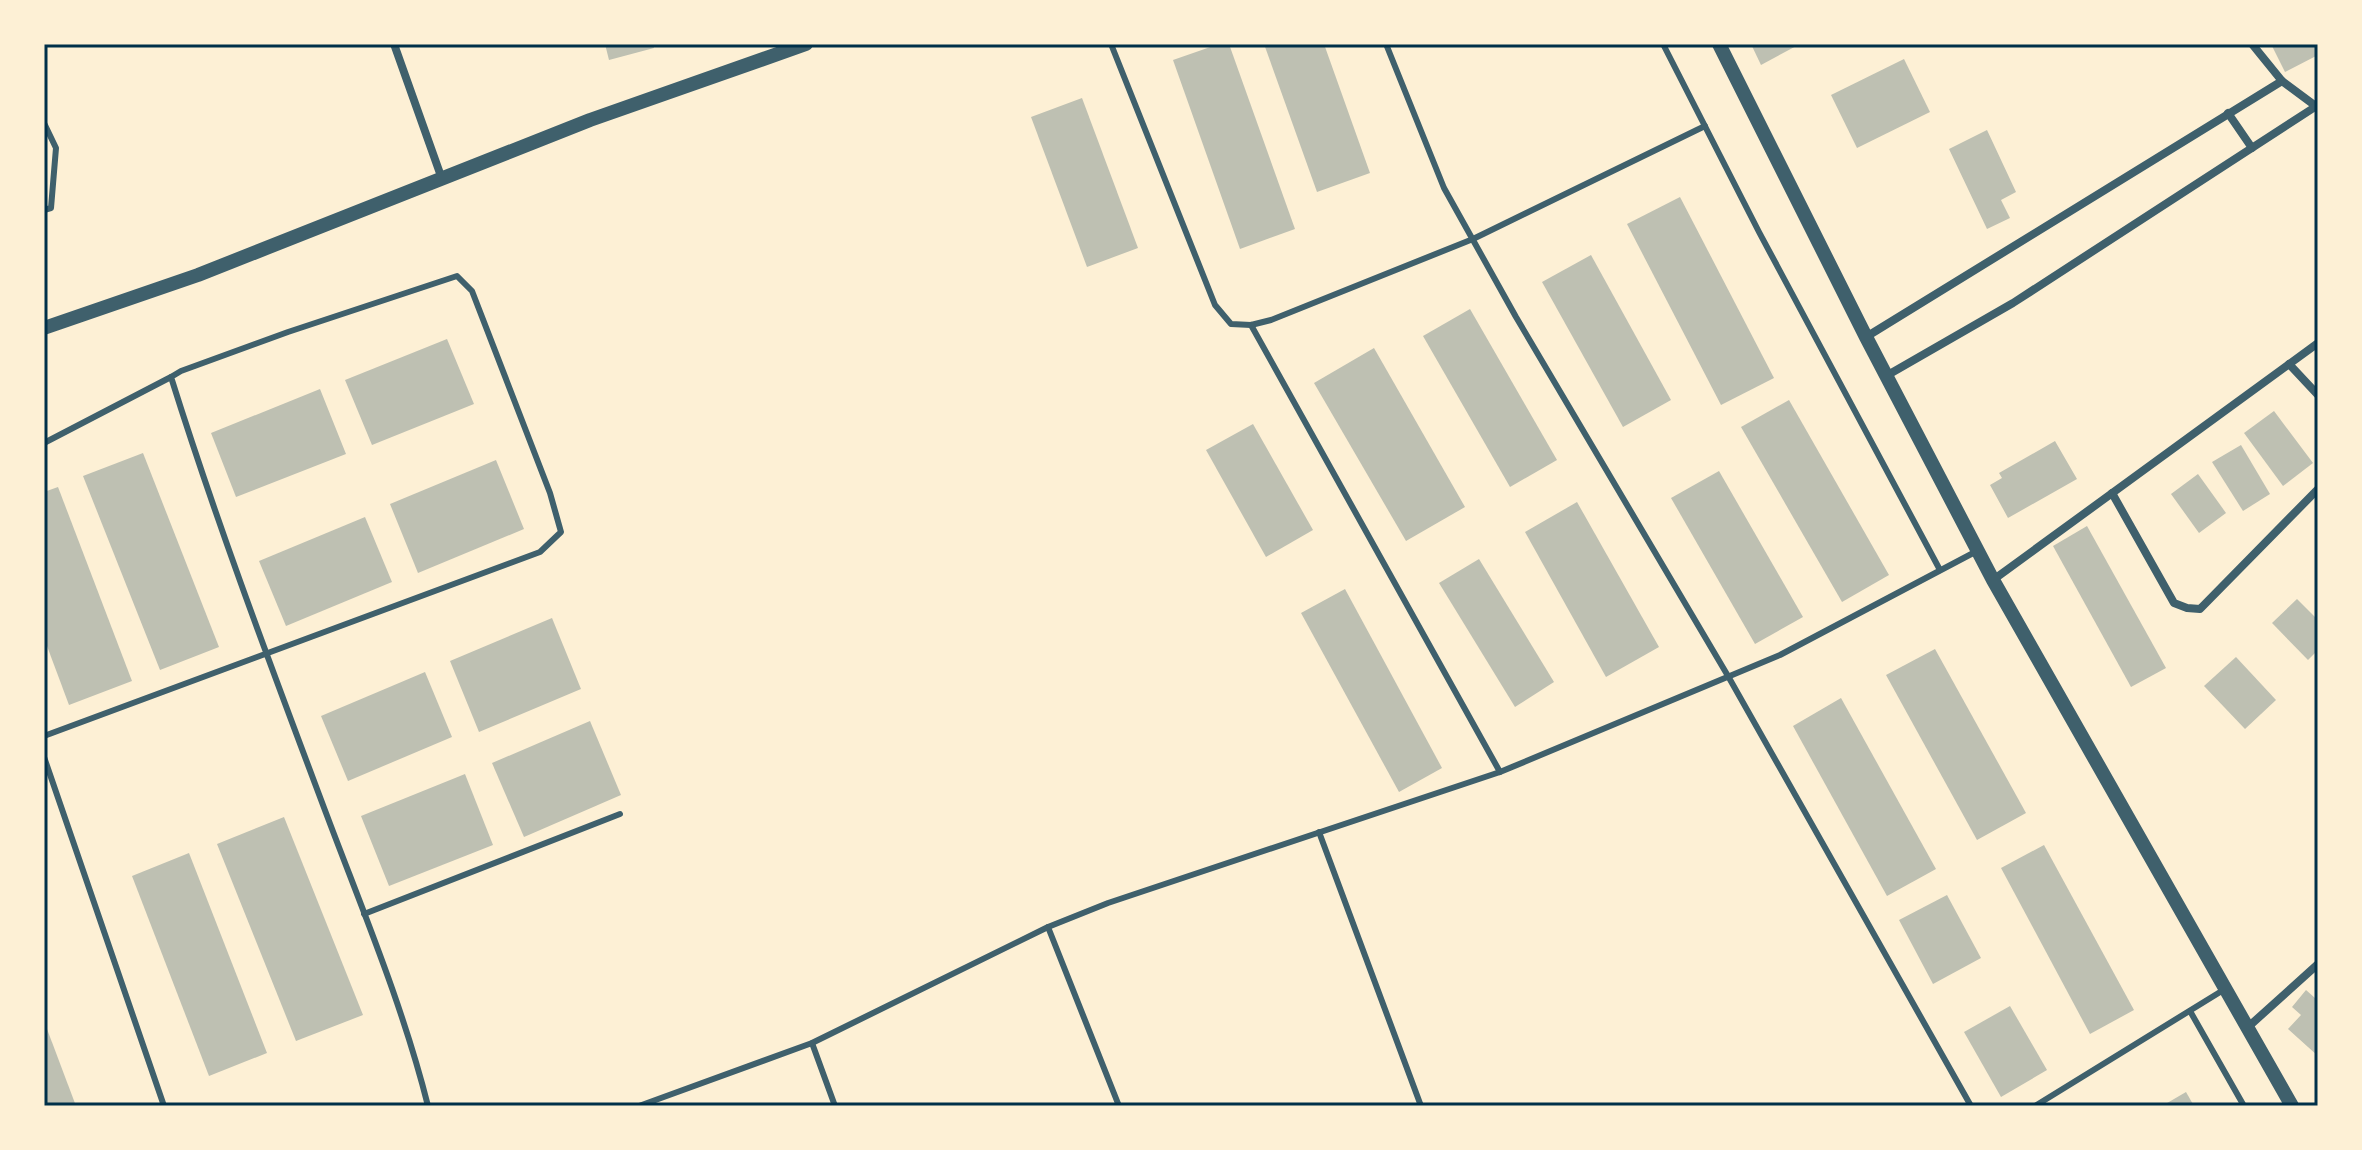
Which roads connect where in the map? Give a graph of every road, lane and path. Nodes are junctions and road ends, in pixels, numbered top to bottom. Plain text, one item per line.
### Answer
1 (394, 44) edge
2 (806, 44) edge
3 (1111, 44) edge
4 (1386, 44) edge
5 (1663, 44) edge
6 (1719, 44) edge
7 (2252, 44) edge
8 (2282, 81) junction
9 (2317, 107) edge
10 (2228, 113) junction
11 (44, 123) edge
12 (1705, 126) junction
13 (2252, 148) junction
14 (442, 179) junction
15 (44, 210) edge
16 (1473, 239) junction
17 (1251, 325) junction
18 (44, 328) edge
19 (1866, 337) junction
20 (2318, 343) edge
21 (2289, 364) junction
22 (1886, 376) junction
23 (171, 377) junction
24 (2318, 395) edge
25 (44, 443) edge
26 (2318, 489) edge
27 (2112, 493) junction
28 (1977, 551) junction
29 (1940, 570) junction
30 (1993, 580) junction
31 (266, 653) junction
32 (1728, 676) junction
33 (44, 736) edge
34 (44, 757) edge
35 (1500, 772) junction
36 (620, 814) dead end
37 (1319, 832) junction
38 (364, 914) junction
39 (1048, 927) junction
40 (2318, 964) edge
41 (2225, 989) junction
42 (2190, 1011) junction
43 (2247, 1028) junction
44 (812, 1043) junction
45 (164, 1106) edge
46 (428, 1106) edge
47 (639, 1106) edge
48 (835, 1106) edge
49 (1119, 1106) edge
50 (1421, 1106) edge
51 (1971, 1106) edge
52 (2035, 1106) edge
53 (2244, 1106) edge
54 (2292, 1106) edge

1 - 14 street
2 - 14 street
3 - 17 lane
4 - 16 lane
5 - 12 lane
6 - 19 street
7 - 8 street
8 - 9 street
8 - 10 street
9 - 13 street
10 - 13 street
10 - 19 street
11 - 15 lane
12 - 16 lane
12 - 29 lane
13 - 22 street
14 - 18 street
16 - 17 lane
16 - 32 lane
17 - 35 lane
19 - 22 street
20 - 21 street
21 - 24 street
21 - 27 street
22 - 28 street
23 - 25 lane
23 - 31 lane
23 - 31 lane
26 - 27 street
27 - 30 street
28 - 29 lane
28 - 30 street
29 - 32 lane
30 - 41 street
31 - 33 lane
31 - 38 lane
32 - 35 lane
32 - 51 lane
34 - 45 lane
35 - 37 lane
36 - 38 lane
37 - 39 lane
37 - 50 lane
38 - 46 lane
39 - 44 lane
39 - 49 lane
40 - 43 street
41 - 42 lane
41 - 43 street
42 - 52 lane
42 - 53 lane
43 - 54 street
44 - 47 lane
44 - 48 lane

